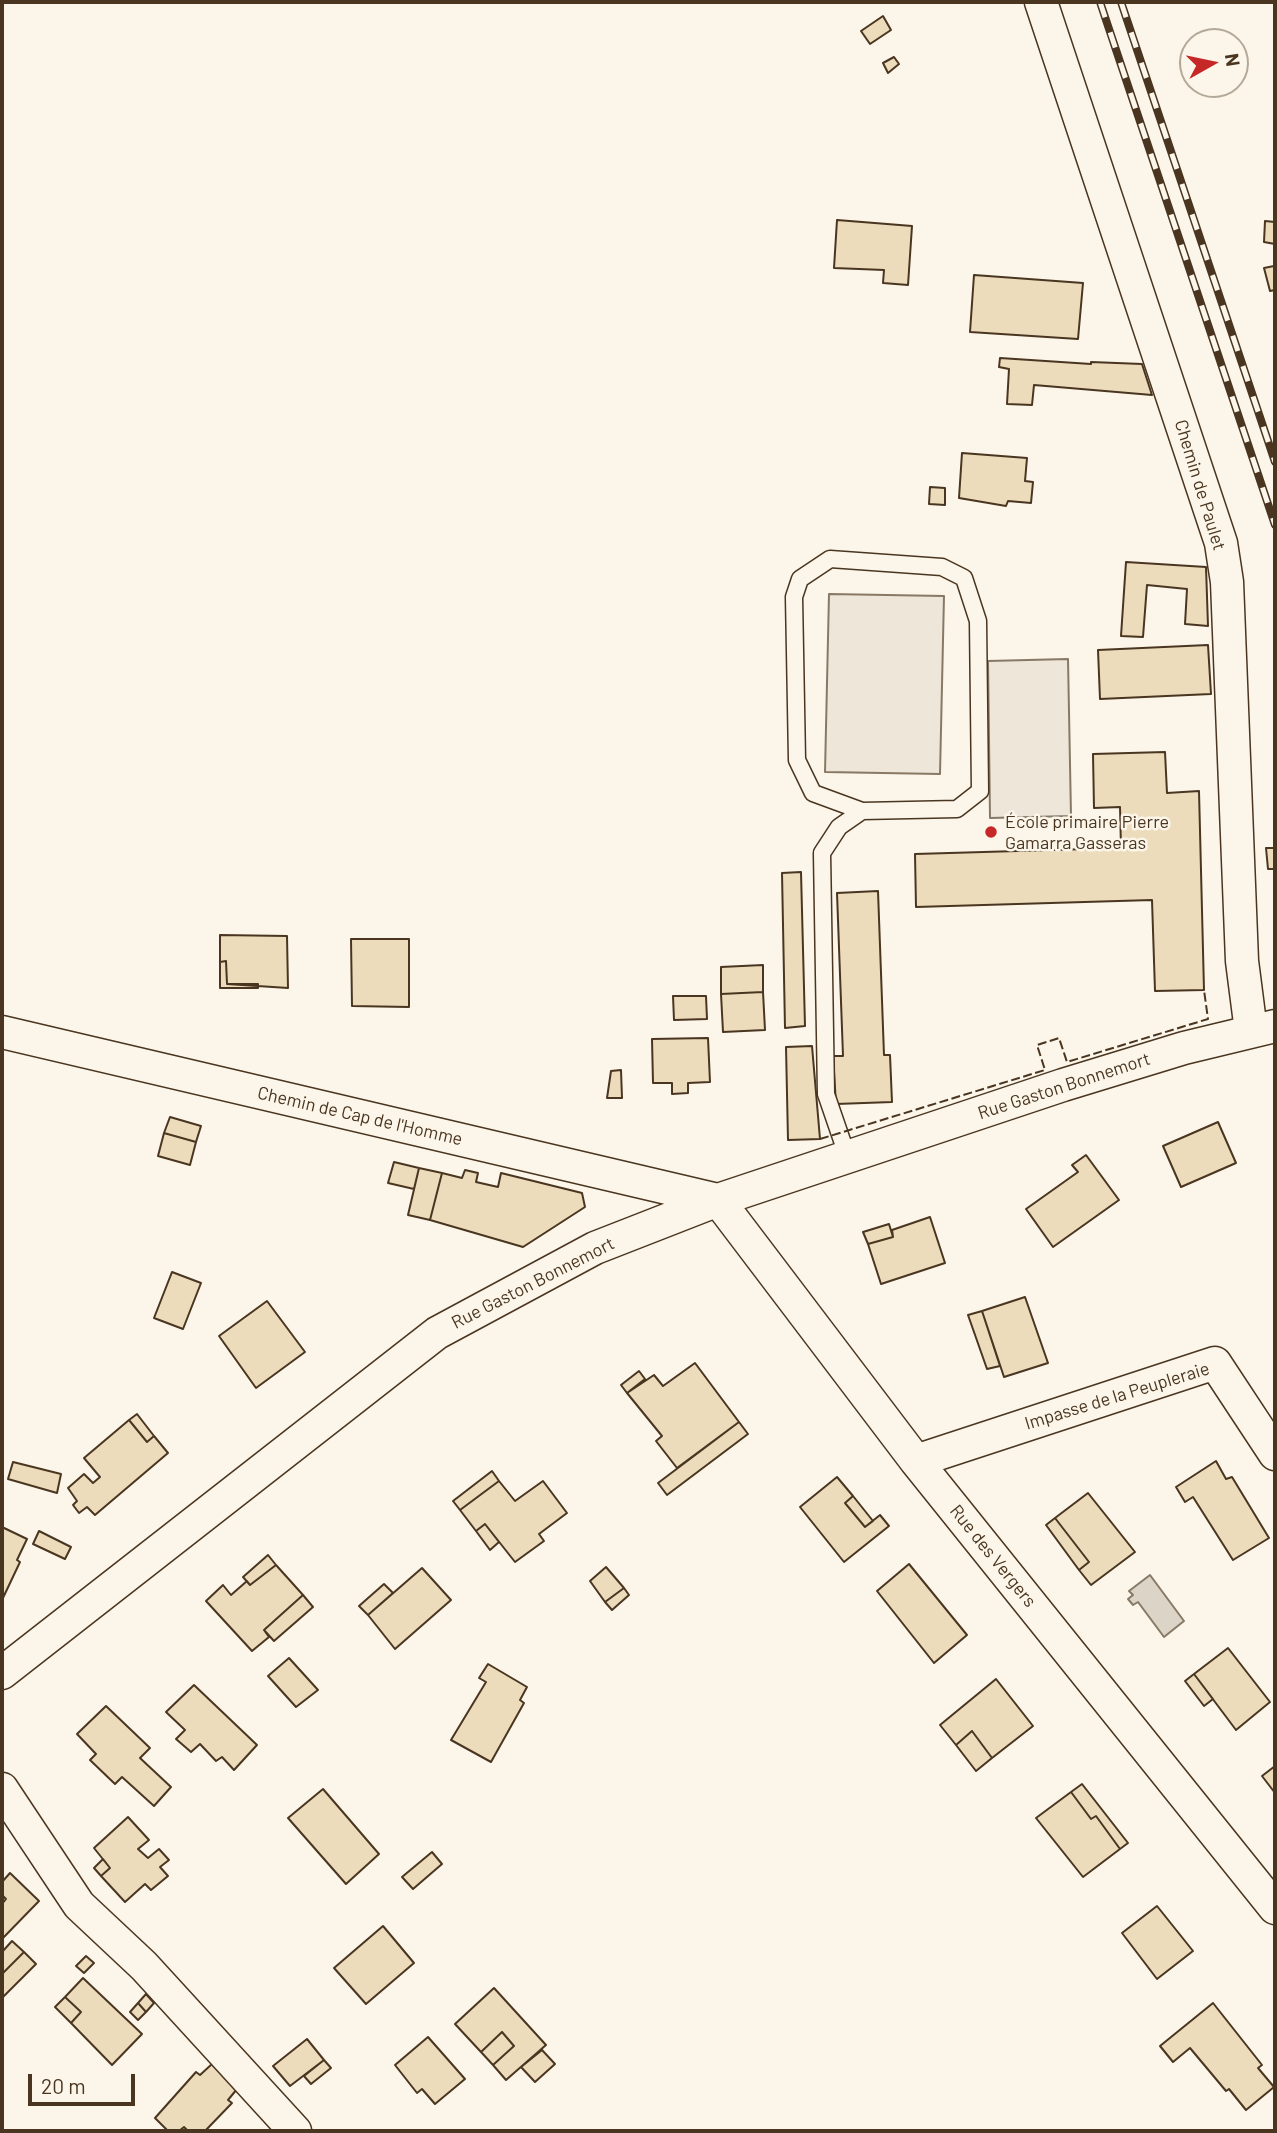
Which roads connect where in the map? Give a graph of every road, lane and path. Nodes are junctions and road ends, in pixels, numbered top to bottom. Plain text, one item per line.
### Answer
1 (1041, 2) edge
2 (862, 811) junction
3 (1263, 1029) edge
4 (2, 1032) edge
5 (848, 1158) junction
6 (718, 1200) junction
7 (1275, 1454) edge
8 (916, 1461) junction
9 (2, 1673) edge
10 (2, 1788) edge
11 (1275, 1908) edge
12 (295, 2131) edge

1 - 3 street, Chemin de Paulet
2 - 2 lane
2 - 5 lane
3 - 5 street, Rue Gaston Bonnemort
4 - 6 street, Chemin de Cap de l'Homme
5 - 6 street, Rue Gaston Bonnemort
6 - 8 street, Rue des Vergers
6 - 9 street, Rue Gaston Bonnemort
7 - 8 street, Impasse de la Peupleraie
8 - 11 street, Rue des Vergers
10 - 12 street

